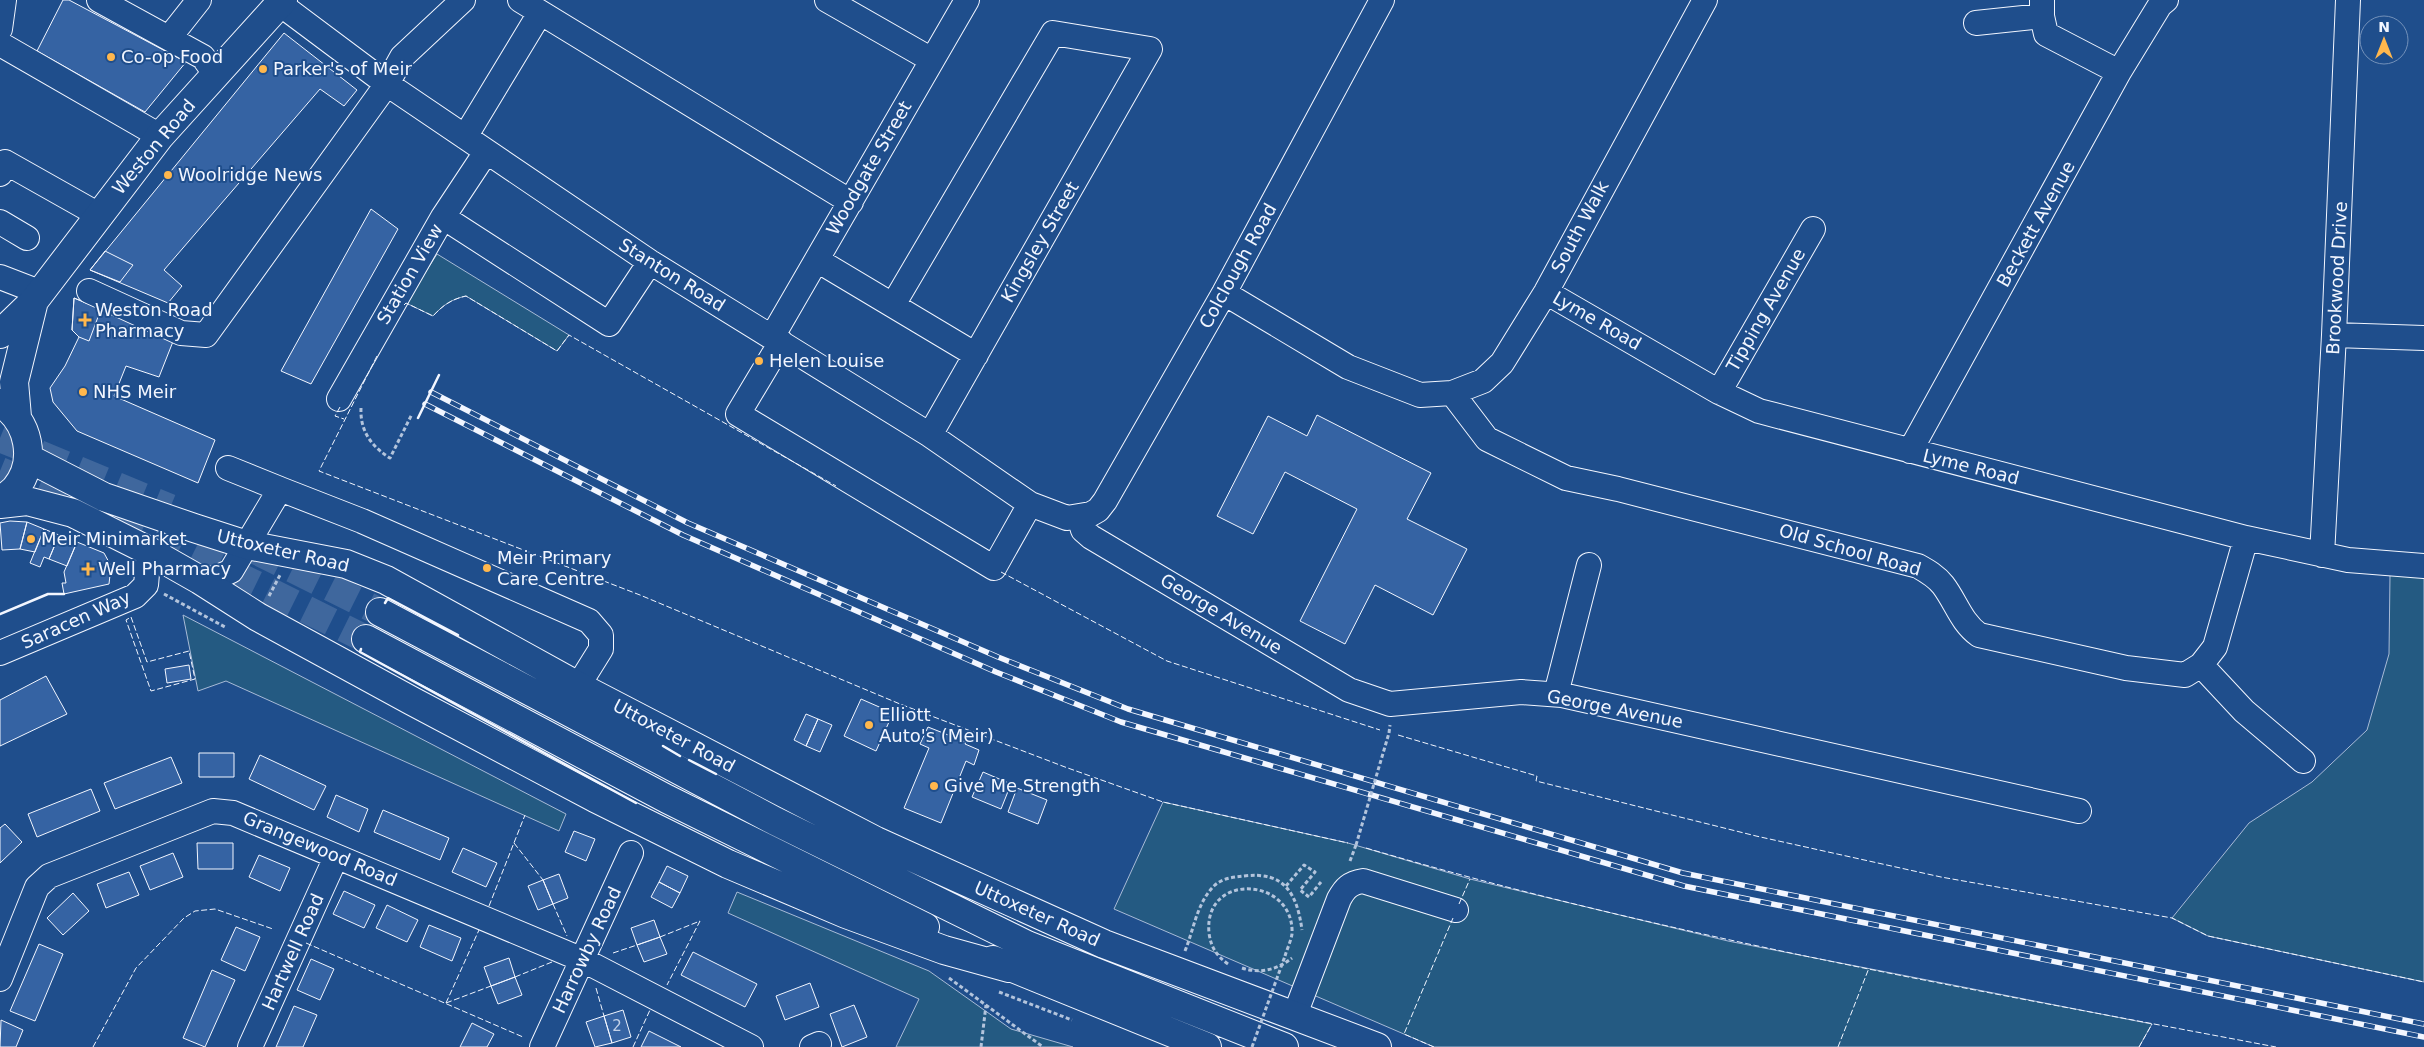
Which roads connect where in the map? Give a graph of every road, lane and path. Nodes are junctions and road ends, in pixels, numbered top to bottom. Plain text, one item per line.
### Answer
1 (4, 0) edge
2 (99, 0) edge
3 (199, 0) edge
4 (463, 0) edge
5 (520, 0) edge
6 (827, 0) edge
7 (967, 0) edge
8 (1705, 0) edge
9 (2166, 0) edge
10 (2348, 0) edge
11 (1378, 1) edge
12 (282, 2) edge
13 (2042, 8) edge
14 (540, 13) junction
15 (1976, 23) dead end
16 (0, 29) edge
17 (168, 38) junction
18 (0, 44) edge
19 (932, 60) junction
20 (2120, 72) junction
21 (216, 75) junction
22 (387, 84) junction
23 (160, 136) junction
24 (465, 137) junction
25 (486, 152) junction
26 (0, 174) edge
27 (851, 202) junction
28 (98, 215) junction
29 (443, 217) junction
30 (0, 222) edge
31 (1813, 228) dead end
32 (27, 238) dead end
33 (817, 260) junction
34 (650, 262) junction
35 (0, 277) edge
36 (89, 291) dead end
37 (1546, 292) junction
38 (1224, 293) junction
39 (36, 297) junction
40 (893, 305) junction
41 (0, 334) edge
42 (2334, 335) junction
43 (2424, 338) edge
44 (777, 340) junction
45 (976, 355) junction
46 (1719, 392) junction
47 (1452, 393) junction
48 (350, 401) joint
49 (9, 410) edge
50 (412, 414) dead end
51 (930, 435) junction
52 (1910, 451) junction
53 (28, 458) junction
54 (228, 468) dead end
55 (280, 489) junction
56 (0, 503) edge
57 (1030, 504) junction
58 (1079, 517) junction
59 (2246, 538) junction
60 (247, 544) junction
61 (149, 551) junction
62 (2322, 555) junction
63 (1589, 565) dead end
64 (2424, 566) edge
65 (284, 567) dead end
66 (200, 580) junction
67 (380, 612) tunnel mouth
68 (258, 617) junction
69 (366, 640) tunnel mouth
70 (0, 653) edge
71 (2201, 665) junction
72 (578, 686) junction
73 (1556, 694) junction
74 (1389, 733) dead end
75 (2303, 761) dead end
76 (2079, 811) dead end
77 (1356, 845) dead end
78 (631, 853) dead end
79 (336, 857) junction
80 (1321, 882) dead end
81 (1286, 886) junction
82 (1456, 910) dead end
83 (1303, 933) dead end
84 (1295, 953) dead end
85 (583, 960) junction
86 (1009, 968) junction
87 (1177, 972) junction
88 (944, 974) dead end
89 (0, 979) edge
90 (986, 1005) junction
91 (1306, 1022) junction
92 (250, 1047) edge
93 (542, 1047) edge
94 (751, 1047) edge
95 (981, 1047) edge
96 (1043, 1047) edge
97 (1207, 1047) edge
98 (1252, 1047) edge
99 (1284, 1047) edge
100 (1377, 1047) edge

1 - 16 street
2 - 17 street
3 - 17 street
4 - 22 street
5 - 14 street
6 - 19 street
7 - 19 street, Woodgate Street
8 - 37 street, South Walk
9 - 20 street, Beckett Avenue
10 - 42 street, Brookwood Drive
11 - 38 street, Colclough Road
12 - 21 highway, Weston Road
12 - 22 street, Stanton Road
13 - 15 street
13 - 20 street
14 - 24 street
14 - 27 street
17 - 21 street
18 - 23 street
19 - 27 street, Woodgate Street
20 - 52 street, Beckett Avenue
21 - 23 highway, Weston Road
22 - 24 street, Stanton Road
22 - 36 street
23 - 28 highway, Weston Road
24 - 25 street, Stanton Road
25 - 29 street, Station View
25 - 34 street, Stanton Road
26 - 28 street
27 - 33 street, Woodgate Street
28 - 39 highway, Weston Road
29 - 34 street
29 - 48 street, Station View
30 - 32 street
31 - 46 street, Tipping Avenue
33 - 40 street
33 - 44 street, Woodgate Street
34 - 44 street, Stanton Road
35 - 39 street
37 - 46 street, Lyme Road
37 - 47 street, South Walk
38 - 47 street, South Walk
38 - 58 street, Colclough Road
39 - 41 highway, Weston Road
39 - 49 highway, Weston Road
40 - 45 street
40 - 45 street, Kingsley Street
42 - 43 street
42 - 62 street, Brookwood Drive
44 - 51 street, Stanton Road
44 - 57 street, Woodgate Street
45 - 51 street, Kingsley Street
46 - 52 street, Lyme Road
47 - 71 street, Old School Road
48 - 50 path
49 - 53 highway
51 - 57 street, Stanton Road
52 - 59 street, Lyme Road
53 - 56 highway
53 - 60 highway, Uttoxeter Road
54 - 55 street
55 - 60 street
55 - 72 street
56 - 61 highway
57 - 58 street, Stanton Road
58 - 73 street, George Avenue
59 - 62 street, Lyme Road
59 - 71 street
60 - 66 street
60 - 72 highway, Uttoxeter Road
61 - 66 highway
61 - 70 street, Saracen Way
62 - 64 street, Lyme Road
63 - 73 street
65 - 68 path
66 - 68 highway
67 - 99 highway
68 - 86 highway
69 - 86 highway
71 - 75 street
72 - 87 highway, Uttoxeter Road
73 - 76 street, George Avenue
74 - 77 path, bridge
78 - 85 street, Harrowby Road
79 - 85 street, Grangewood Road
79 - 89 street, Grangewood Road
79 - 92 street, Hartwell Road
80 - 81 path
81 - 83 path
81 - 87 path
82 - 91 street
84 - 98 path, bridge
85 - 93 street, Harrowby Road
85 - 94 street, Grangewood Road
86 - 97 highway
87 - 91 highway, Uttoxeter Road
88 - 90 path
90 - 95 path
90 - 96 path
91 - 100 highway, Uttoxeter Road

